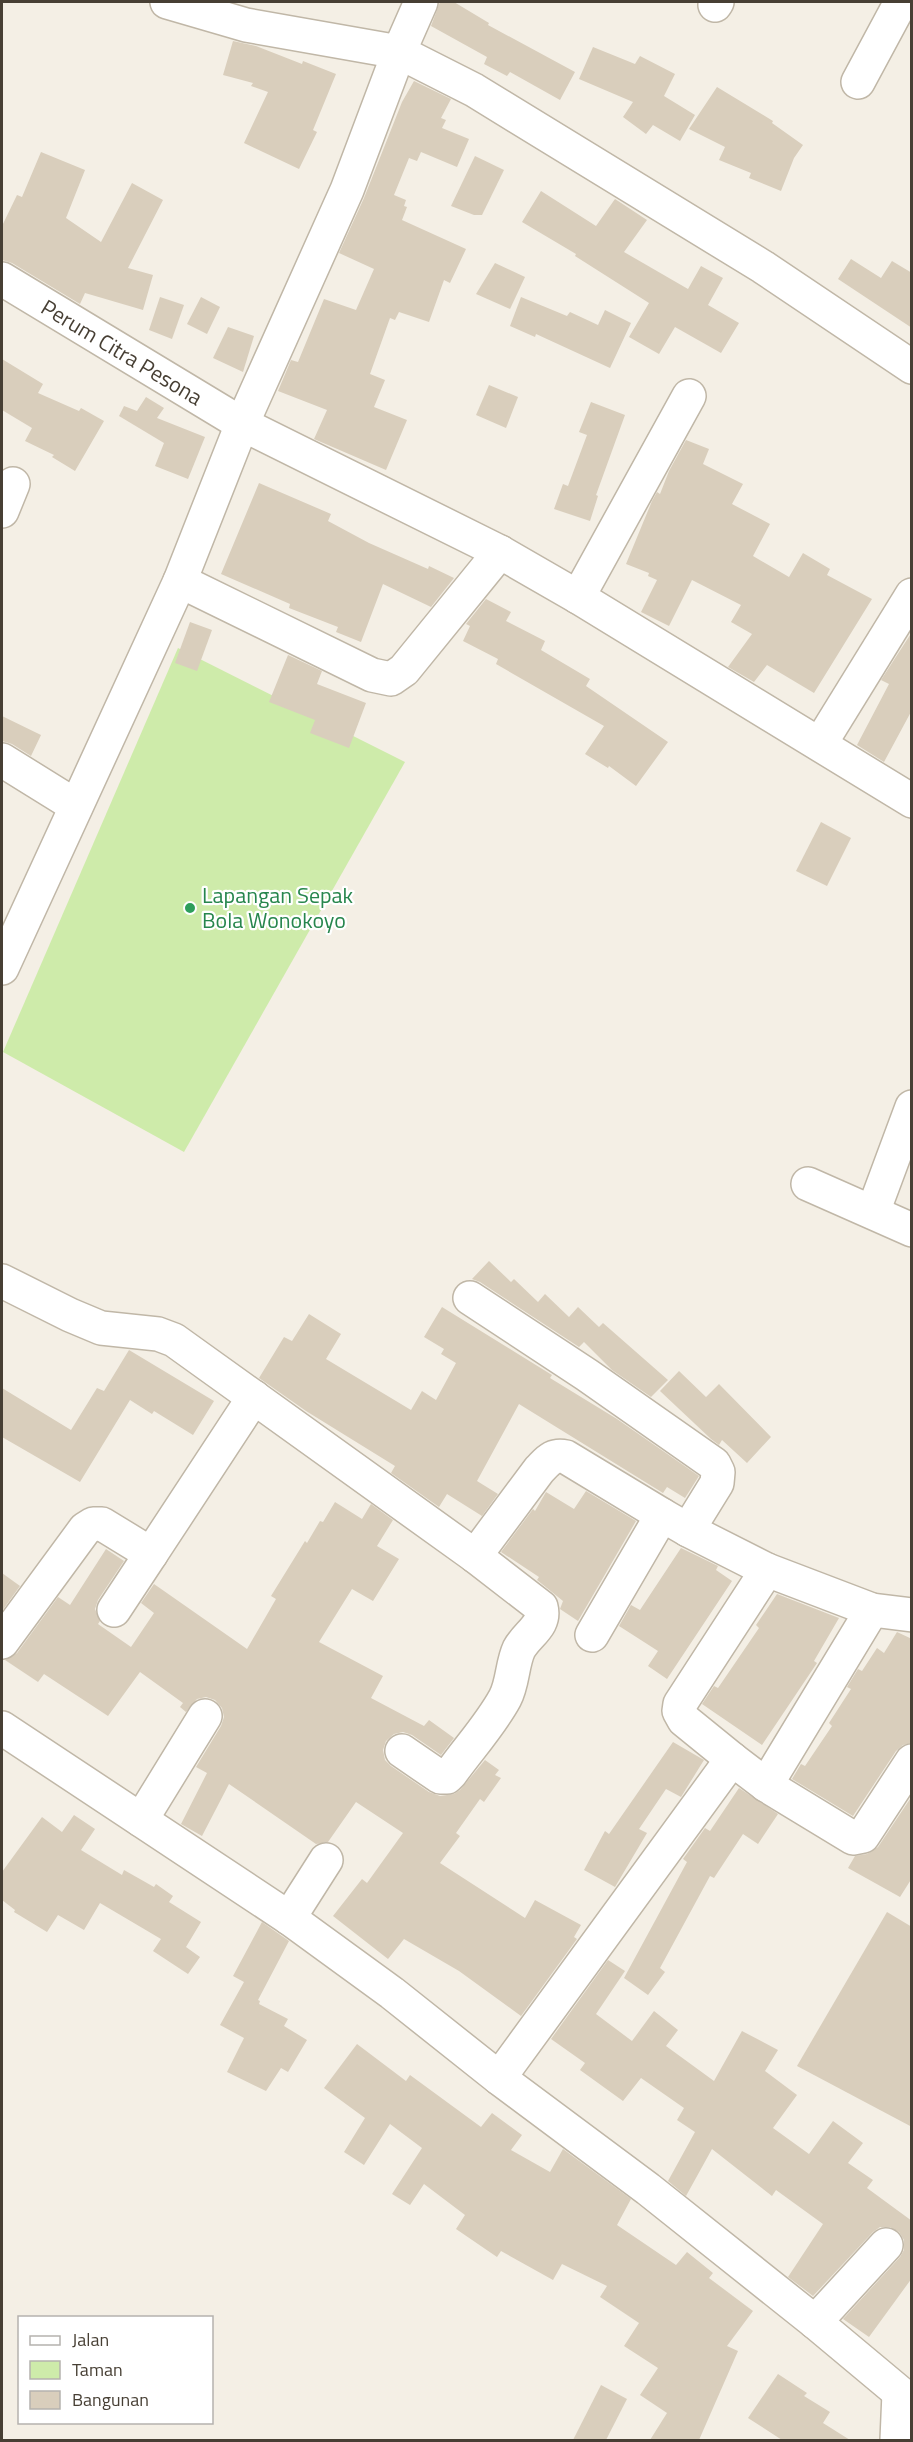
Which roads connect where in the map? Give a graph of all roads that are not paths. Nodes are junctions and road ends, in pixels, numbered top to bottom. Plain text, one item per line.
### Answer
1 (167, 2) edge
2 (421, 2) edge
3 (901, 2) edge
4 (399, 52) junction
5 (858, 82) dead end
6 (2, 279) edge
7 (912, 367) edge
8 (690, 396) dead end
9 (242, 424) junction
10 (500, 552) junction
11 (180, 580) junction
12 (912, 595) edge
13 (578, 597) junction
14 (820, 744) junction
15 (2, 760) edge
16 (912, 801) edge
17 (76, 806) junction
18 (2, 968) edge
19 (910, 1113) edge
20 (808, 1184) dead end
21 (873, 1212) junction
22 (912, 1230) edge
23 (2, 1281) edge
24 (470, 1298) dead end
25 (254, 1397) junction
26 (675, 1522) junction
27 (151, 1554) junction
28 (481, 1561) junction
29 (767, 1570) junction
30 (114, 1610) dead end
31 (872, 1610) junction
32 (912, 1615) edge
33 (592, 1635) dead end
34 (2, 1642) edge
35 (205, 1716) dead end
36 (2, 1728) edge
37 (402, 1751) dead end
38 (732, 1759) junction
39 (912, 1761) edge
40 (766, 1785) junction
41 (141, 1821) junction
42 (326, 1860) dead end
43 (289, 1918) junction
44 (499, 2079) junction
45 (886, 2245) dead end
46 (815, 2322) junction
47 (905, 2398) edge
48 (897, 2440) edge

1 - 4 street
2 - 4 street
3 - 5 street
4 - 7 street
4 - 9 street
6 - 9 street, Perum Citra Pesona
8 - 13 street
9 - 10 street, Perum Citra Pesona
9 - 11 street
10 - 11 street
10 - 13 street, Perum Citra Pesona
11 - 17 street
12 - 14 street
13 - 14 street, Perum Citra Pesona
14 - 16 street, Perum Citra Pesona
15 - 17 street
17 - 18 street
19 - 21 street
20 - 21 street
21 - 22 street
23 - 25 street
24 - 26 street
25 - 27 street
25 - 28 street
26 - 28 street
26 - 29 street
26 - 33 street
27 - 30 street
27 - 34 street
28 - 37 street
29 - 31 street
29 - 38 street
31 - 32 street
31 - 40 street
35 - 41 street
36 - 41 street
38 - 40 street
38 - 44 street
39 - 40 street
41 - 43 street
42 - 43 street
43 - 44 street
44 - 46 street
45 - 46 street
46 - 47 street
47 - 48 street

